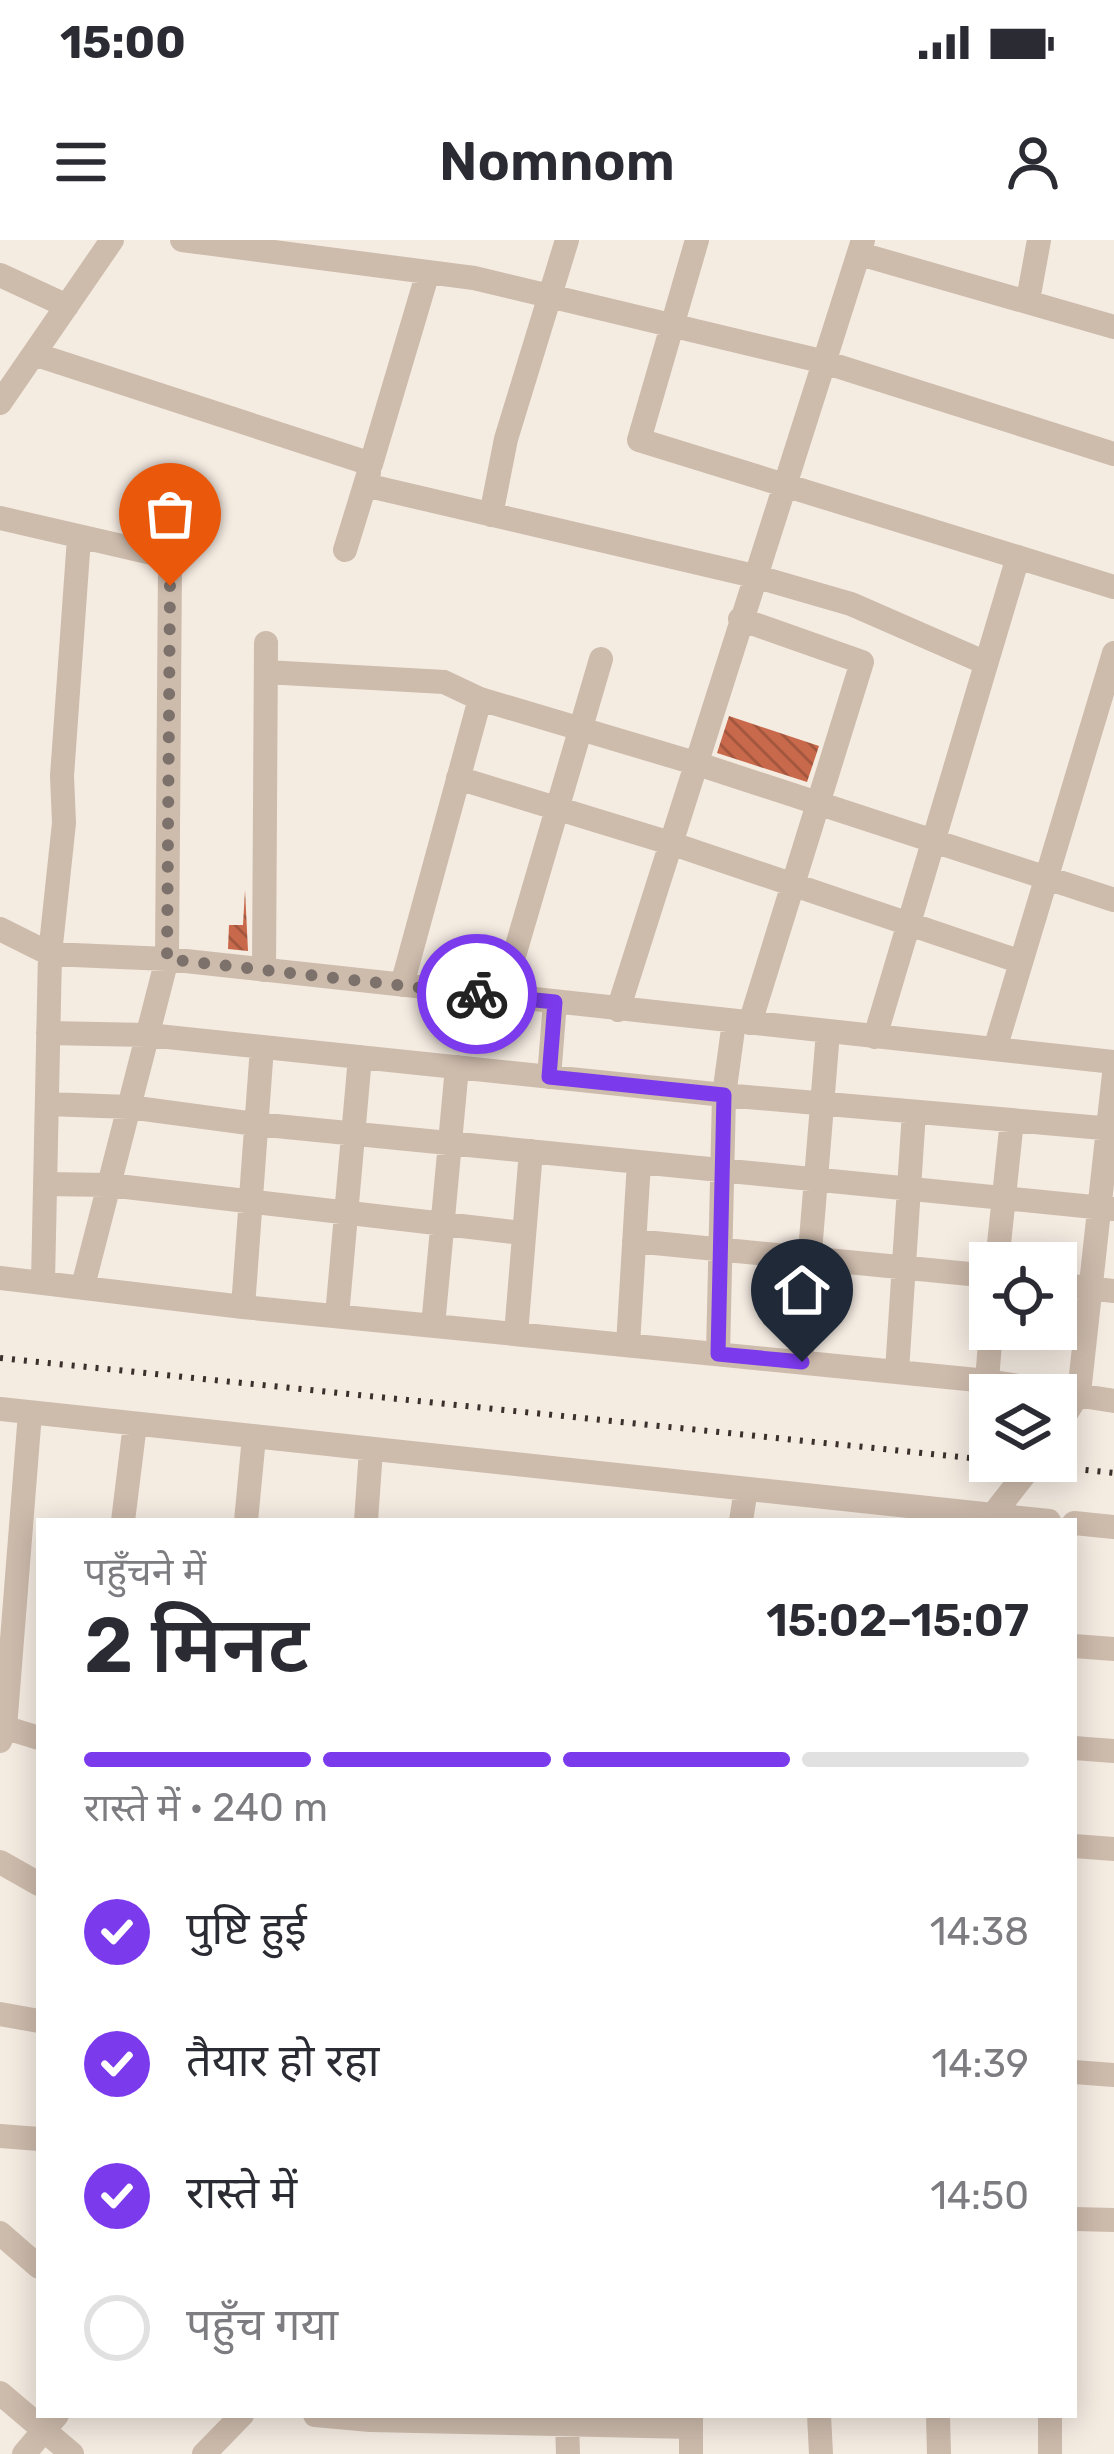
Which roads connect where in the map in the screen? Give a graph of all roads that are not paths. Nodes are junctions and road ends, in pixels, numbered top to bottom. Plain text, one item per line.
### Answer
1 (112, 240) edge
2 (182, 240) edge
3 (567, 240) edge
4 (697, 240) edge
5 (1039, 240) edge
6 (861, 247) edge
7 (428, 272) junction
8 (0, 275) edge
9 (550, 296) junction
10 (1028, 300) junction
11 (67, 306) junction
12 (674, 326) junction
13 (1114, 327) edge
14 (34, 354) junction
15 (821, 361) junction
16 (1, 400) edge
17 (1114, 454) edge
18 (368, 474) junction
19 (783, 484) junction
20 (491, 515) junction
21 (0, 518) edge
22 (79, 538) junction
23 (345, 550) dead end
24 (1018, 557) junction
25 (754, 576) junction
26 (1114, 587) edge
27 (740, 619) junction
28 (266, 643) dead end
29 (1114, 653) edge
30 (602, 659) dead end
31 (986, 664) junction
32 (266, 672) junction
33 (480, 699) junction
34 (583, 730) junction
35 (695, 763) junction
36 (458, 778) junction
37 (818, 803) junction
38 (559, 809) junction
39 (933, 841) junction
40 (670, 842) junction
41 (1046, 878) junction
42 (793, 884) junction
43 (1114, 900) edge
44 (909, 924) junction
45 (0, 929) edge
46 (50, 954) junction
47 (167, 959) junction
48 (1021, 962) junction
49 (264, 970) junction
50 (402, 985) junction
51 (502, 997) junction
52 (555, 1002) junction
53 (618, 1010) junction
54 (742, 1023) junction
55 (828, 1032) junction
56 (49, 1033) junction
57 (148, 1035) junction
58 (875, 1037) junction
59 (262, 1047) junction
60 (995, 1049) junction
61 (360, 1057) junction
62 (1114, 1062) edge
63 (457, 1067) junction
64 (1114, 1074) edge
65 (549, 1077) junction
66 (724, 1095) junction
67 (821, 1103) junction
68 (47, 1104) junction
69 (129, 1107) junction
70 (914, 1112) junction
71 (1012, 1120) junction
72 (256, 1124) junction
73 (1111, 1129) edge
74 (353, 1133) junction
75 (450, 1143) junction
76 (531, 1151) junction
77 (639, 1162) junction
78 (722, 1170) junction
79 (816, 1179) junction
80 (46, 1184) junction
81 (109, 1185) junction
82 (907, 1189) junction
83 (1004, 1200) junction
84 (250, 1202) junction
85 (1106, 1209) edge
86 (346, 1213) junction
87 (442, 1224) junction
88 (522, 1233) junction
89 (634, 1241) junction
90 (999, 1242) edge
91 (720, 1250) junction
92 (809, 1260) junction
93 (903, 1269) junction
94 (969, 1274) edge
95 (0, 1278) edge
96 (43, 1282) junction
97 (83, 1286) junction
98 (1101, 1290) edge
99 (242, 1307) junction
100 (337, 1316) junction
101 (433, 1326) junction
102 (516, 1334) junction
103 (628, 1345) junction
104 (718, 1354) junction
105 (802, 1362) junction
106 (897, 1371) junction
107 (969, 1379) edge
108 (1079, 1393) junction
109 (1077, 1396) edge
110 (1114, 1401) edge
111 (0, 1409) edge
112 (31, 1413) junction
113 (135, 1424) junction
114 (254, 1437) junction
115 (371, 1450) junction
116 (1018, 1482) edge
117 (746, 1489) junction
118 (124, 1518) edge
119 (246, 1518) edge
120 (366, 1518) edge
121 (741, 1518) edge
122 (990, 1518) edge
123 (1077, 1523) edge
124 (1114, 1527) edge
125 (1077, 1646) edge
126 (1114, 1649) edge
127 (2, 1732) edge
128 (36, 1738) edge
129 (1077, 1748) edge
130 (1114, 1751) edge
131 (1077, 1846) edge
132 (1114, 1849) edge
133 (0, 1862) edge
134 (36, 1882) edge
135 (0, 2014) edge
136 (36, 2020) edge
137 (1077, 2072) edge
138 (1114, 2075) edge
139 (0, 2136) edge
140 (36, 2139) edge
141 (1077, 2219) edge
142 (1114, 2220) edge
143 (0, 2233) edge
144 (36, 2264) edge
145 (0, 2393) edge
146 (36, 2413) edge
147 (348, 2418) edge
148 (819, 2418) edge
149 (938, 2418) edge
150 (1050, 2418) edge
151 (225, 2420) edge
152 (691, 2421) edge
153 (51, 2422) edge
154 (567, 2423) junction
155 (24, 2454) edge
156 (72, 2454) edge
157 (204, 2454) edge
158 (568, 2454) edge
159 (691, 2454) edge
160 (820, 2454) edge
161 (939, 2454) edge
162 (1049, 2454) edge

1 - 11 street
2 - 7 street
3 - 9 street
4 - 12 street
5 - 10 street
6 - 10 street
6 - 15 street
7 - 9 street
7 - 18 street
8 - 11 street
9 - 12 street
9 - 20 street
10 - 13 street
11 - 14 street
12 - 15 street
12 - 19 street
14 - 16 street
14 - 18 street
15 - 17 street
15 - 19 street
18 - 20 street
18 - 23 street
19 - 24 street
19 - 25 street
20 - 25 street
21 - 22 street
22 - 46 street
22 - 47 street
24 - 26 street
24 - 31 street
25 - 27 street
25 - 31 street
27 - 35 street
27 - 37 street
28 - 32 street
29 - 41 street
30 - 34 street
31 - 39 street
32 - 33 street
32 - 49 street
33 - 34 street
33 - 36 street
34 - 35 street
34 - 38 street
35 - 37 street
35 - 40 street
36 - 38 street
36 - 50 street
37 - 39 street
37 - 42 street
38 - 40 street
38 - 51 street
39 - 41 street
39 - 44 street
40 - 42 street
40 - 53 street
41 - 43 street
41 - 48 street
42 - 44 street
42 - 54 street
44 - 48 street
44 - 58 street
45 - 46 street
46 - 47 street
46 - 56 street
47 - 49 street
47 - 57 street
48 - 60 street
49 - 50 street
50 - 51 street
51 - 52 street
52 - 53 street
52 - 65 street
53 - 54 street
54 - 55 street
54 - 66 street
55 - 58 street
55 - 67 street
56 - 57 street
56 - 68 street
57 - 59 street
57 - 69 street
58 - 60 street
59 - 61 street
59 - 72 street
60 - 62 street
61 - 63 street
61 - 74 street
63 - 65 street
63 - 75 street
64 - 73 street
65 - 66 street
66 - 67 street
66 - 78 street
67 - 70 street
67 - 79 street
68 - 69 street
68 - 80 street
69 - 72 street
69 - 81 street
70 - 71 street
70 - 82 street
71 - 73 street
71 - 83 street
72 - 74 street
72 - 84 street
73 - 85 street
74 - 75 street
74 - 86 street
75 - 76 street
75 - 87 street
76 - 77 street
76 - 88 street
77 - 78 street
77 - 89 street
78 - 79 street
78 - 91 street
79 - 82 street
79 - 92 street
80 - 81 street
80 - 96 street
81 - 84 street
81 - 97 street
82 - 83 street
82 - 93 street
83 - 85 street
83 - 90 street
84 - 86 street
84 - 99 street
85 - 98 street
86 - 87 street
86 - 100 street
87 - 88 street
87 - 101 street
88 - 102 street
89 - 91 street
89 - 103 street
91 - 92 street
91 - 104 street
92 - 93 street
92 - 105 street
93 - 94 street
93 - 106 street
95 - 96 street
96 - 97 street
97 - 99 street
98 - 108 street
99 - 100 street
100 - 101 street
101 - 102 street
102 - 103 street
103 - 104 street
104 - 105 street
105 - 106 street
106 - 107 street
108 - 109 street
108 - 110 street
111 - 112 street
112 - 113 street
112 - 127 street
113 - 114 street
113 - 118 street
114 - 115 street
114 - 119 street
115 - 117 street
115 - 120 street
116 - 122 street
117 - 121 street
117 - 122 street
123 - 124 street
125 - 126 street
127 - 128 street
129 - 130 street
131 - 132 street
133 - 134 street
135 - 136 street
137 - 138 street
139 - 140 street
141 - 142 street
143 - 144 street
145 - 146 street
147 - 154 street
148 - 160 street
149 - 161 street
150 - 162 street
151 - 157 street
152 - 154 street
152 - 159 street
153 - 155 street
153 - 156 street
154 - 158 street

